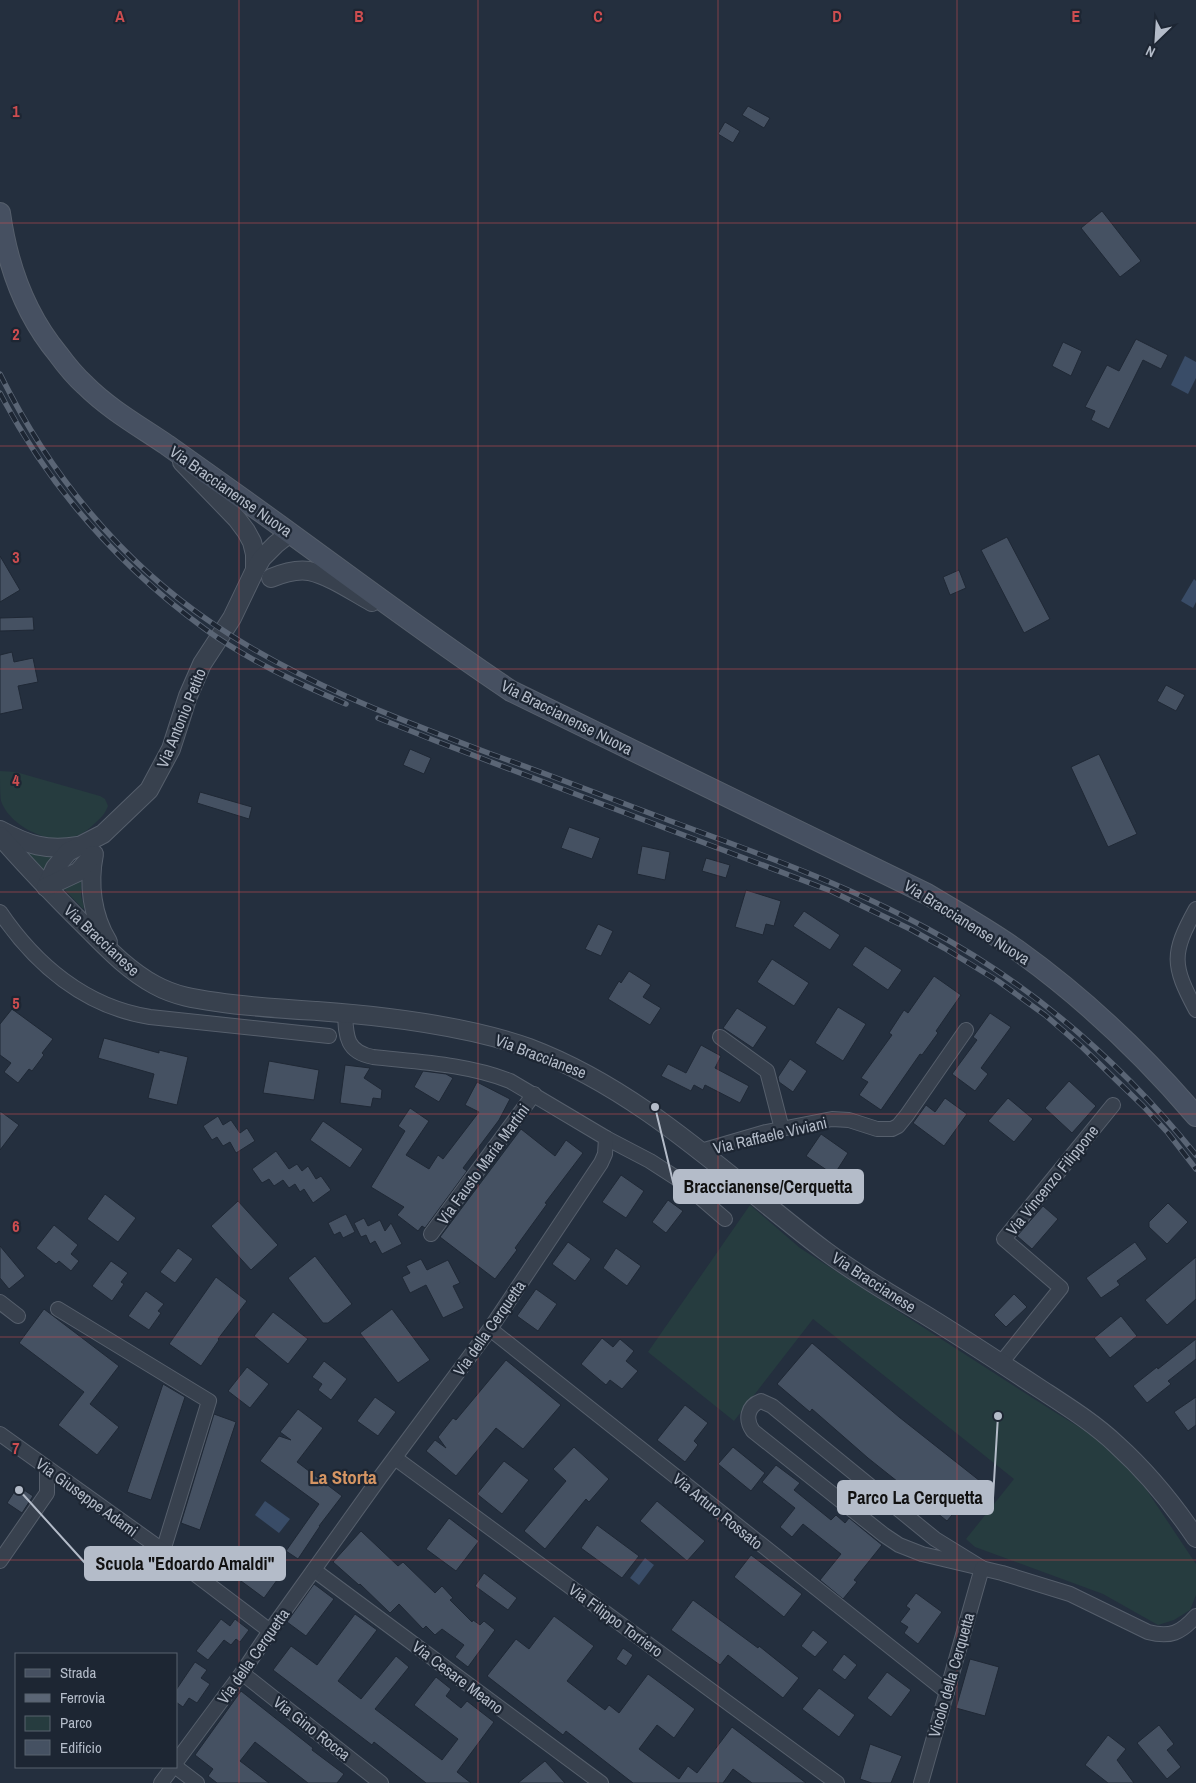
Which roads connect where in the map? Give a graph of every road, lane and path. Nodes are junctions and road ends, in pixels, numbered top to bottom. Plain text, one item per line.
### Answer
1 (0, 213) edge
2 (167, 445) junction
3 (290, 533) junction
4 (254, 570) junction
5 (271, 578) junction
6 (232, 618) junction
7 (417, 625) junction
8 (0, 830) edge
9 (0, 836) edge
10 (86, 850) junction
11 (46, 887) junction
12 (1196, 910) edge
13 (0, 912) edge
14 (120, 962) junction
15 (1196, 1010) edge
16 (327, 1012) junction
17 (346, 1013) junction
18 (966, 1030) dead end
19 (329, 1036) junction
20 (720, 1037) dead end
21 (347, 1038) junction
22 (534, 1094) junction
23 (1113, 1105) dead end
24 (1196, 1116) edge
25 (782, 1129) junction
26 (606, 1138) junction
27 (702, 1151) junction
28 (725, 1219) dead end
29 (431, 1234) dead end
30 (0, 1302) edge
31 (58, 1308) dead end
32 (18, 1316) dead end
33 (490, 1329) junction
34 (1002, 1363) junction
35 (0, 1434) edge
36 (395, 1458) junction
37 (47, 1469) junction
38 (1196, 1538) edge
39 (163, 1551) junction
40 (0, 1561) edge
41 (982, 1568) junction
42 (314, 1570) junction
43 (1196, 1616) edge
44 (270, 1631) junction
45 (242, 1673) junction
46 (947, 1692) junction
47 (178, 1759) edge
48 (173, 1768) edge
49 (175, 1768) edge
50 (161, 1783) edge
51 (197, 1783) edge
52 (382, 1783) edge
53 (601, 1783) edge
54 (838, 1783) edge
55 (921, 1783) edge

1 - 2 main road, Via Braccianense Nuova
2 - 3 main road, Via Braccianense Nuova
2 - 4 street
3 - 4 street, Via Antonio Petito
3 - 5 street, Via Antonio Petito
3 - 7 main road, Via Braccianense Nuova
4 - 6 street, Via Antonio Petito
5 - 6 street, Via Antonio Petito
5 - 7 street
6 - 10 street, Via Antonio Petito
7 - 24 main road, Via Braccianense Nuova
8 - 10 street
9 - 11 street, Via Braccianese
10 - 11 street, Via Antonio Petito
10 - 14 street
11 - 14 street, Via Braccianese
12 - 15 street
13 - 19 street
14 - 16 street, Via Braccianese
16 - 17 street, Via Braccianese
16 - 19 street
17 - 21 street
17 - 27 street, Via Braccianese
18 - 25 street, Via Raffaele Viviani
19 - 21 street
20 - 25 street
21 - 22 street
22 - 26 street
22 - 29 street, Via Fausto Maria Martini
23 - 34 street, Via Vincenzo Filippone
25 - 27 street, Via Raffaele Viviani
26 - 28 street
26 - 33 street, Via della Cerquetta
27 - 34 street, Via Braccianese
30 - 32 street
31 - 39 street
33 - 36 street, Via della Cerquetta
33 - 46 street, Via Arturo Rossato
34 - 38 street, Via Braccianese
35 - 37 street, Via Giuseppe Adami
36 - 42 street, Via della Cerquetta
36 - 54 street, Via Filippo Torriero
37 - 39 street, Via Giuseppe Adami
37 - 40 street
39 - 44 street, Via Giuseppe Adami
41 - 41 street
41 - 43 street
41 - 46 street, Vicolo della Cerquetta
42 - 44 street, Via della Cerquetta
42 - 53 street, Via Cesare Meano
44 - 45 street, Via della Cerquetta
45 - 47 street, Via della Cerquetta
45 - 52 street, Via Gino Rocca
46 - 55 street, Vicolo della Cerquetta
48 - 50 street
49 - 51 street

